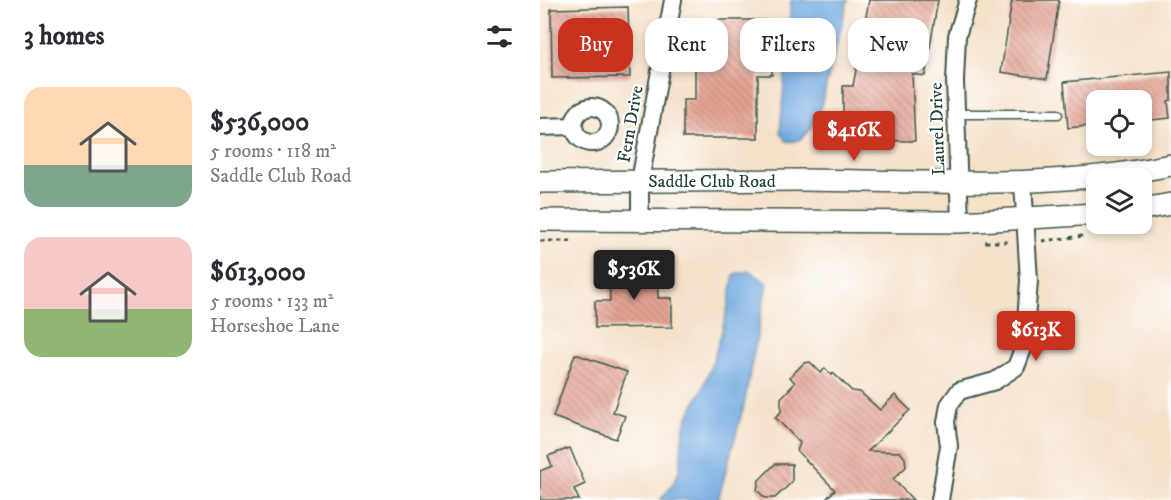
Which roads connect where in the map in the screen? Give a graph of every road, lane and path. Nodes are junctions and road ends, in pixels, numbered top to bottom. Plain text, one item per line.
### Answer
1 (673, 0) edge
2 (968, 0) edge
3 (956, 114) junction
4 (1058, 114) dead end
5 (573, 126) dead end
6 (540, 127) edge
7 (1171, 165) edge
8 (640, 181) junction
9 (540, 182) edge
10 (959, 183) junction
11 (1023, 183) junction
12 (1171, 204) edge
13 (1152, 207) edge
14 (1086, 215) edge
15 (540, 220) edge
16 (1026, 220) junction
17 (640, 221) junction
18 (960, 222) junction
19 (940, 500) edge

1 - 8 street, Fern Drive
2 - 3 street, Laurel Drive
3 - 4 lane
3 - 10 street, Laurel Drive
5 - 6 street
7 - 11 street, Saddle Club Road
8 - 9 street, Saddle Club Road
8 - 10 street, Saddle Club Road
8 - 17 street, Fern Drive
10 - 11 street, Saddle Club Road
10 - 18 street, Laurel Drive
11 - 16 street
12 - 13 street
14 - 16 street
15 - 17 street
16 - 18 street
16 - 19 street
17 - 18 street

